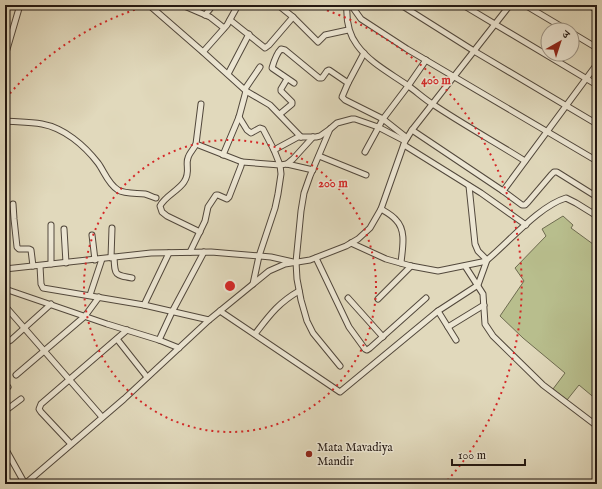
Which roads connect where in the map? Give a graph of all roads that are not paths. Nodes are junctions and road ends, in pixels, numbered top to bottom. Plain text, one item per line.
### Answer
1 (20, 5) edge
2 (149, 5) edge
3 (182, 5) edge
4 (210, 5) edge
5 (238, 5) edge
6 (278, 5) edge
7 (347, 5) edge
8 (350, 5) edge
9 (401, 5) edge
10 (463, 5) edge
11 (510, 5) edge
12 (525, 5) edge
13 (589, 5) edge
14 (597, 10) edge
15 (206, 15) junction
16 (293, 17) junction
17 (230, 20) junction
18 (554, 22) edge
19 (495, 25) junction
20 (224, 28) junction
21 (348, 30) junction
22 (249, 34) junction
23 (580, 38) edge
24 (597, 48) edge
25 (474, 51) junction
26 (203, 52) junction
27 (364, 54) junction
28 (5, 56) edge
29 (426, 60) junction
30 (597, 64) edge
31 (260, 67) dead end
32 (228, 74) junction
33 (455, 76) junction
34 (287, 79) junction
35 (587, 79) junction
36 (294, 83) dead end
37 (348, 83) junction
38 (597, 85) edge
39 (408, 86) junction
40 (245, 90) junction
41 (201, 104) dead end
42 (432, 104) junction
43 (567, 106) junction
44 (280, 114) junction
45 (238, 117) junction
46 (383, 119) junction
47 (5, 121) edge
48 (597, 124) edge
49 (378, 128) junction
50 (330, 129) junction
51 (412, 130) junction
52 (547, 131) junction
53 (301, 136) junction
54 (313, 137) junction
55 (405, 141) junction
56 (196, 144) junction
57 (274, 150) junction
58 (365, 152) dead end
59 (223, 155) junction
60 (319, 156) junction
61 (525, 161) junction
62 (597, 161) edge
63 (242, 162) junction
64 (287, 164) junction
65 (280, 165) junction
66 (313, 170) junction
67 (366, 175) dead end
68 (469, 186) junction
69 (503, 190) junction
70 (597, 197) edge
71 (156, 198) dead end
72 (13, 204) dead end
73 (381, 209) junction
74 (597, 216) edge
75 (51, 225) dead end
76 (526, 225) junction
77 (112, 228) dead end
78 (64, 229) dead end
79 (200, 232) junction
80 (92, 235) dead end
81 (351, 243) junction
82 (190, 252) junction
83 (204, 252) junction
84 (169, 253) junction
85 (259, 256) junction
86 (113, 257) junction
87 (316, 258) junction
88 (102, 259) junction
89 (95, 260) junction
90 (487, 260) junction
91 (296, 262) junction
92 (66, 263) junction
93 (51, 264) junction
94 (401, 264) junction
95 (33, 266) junction
96 (40, 266) junction
97 (410, 266) junction
98 (465, 266) junction
99 (5, 269) edge
100 (132, 278) dead end
101 (253, 284) junction
102 (478, 286) junction
103 (5, 288) edge
104 (299, 291) junction
105 (90, 295) junction
106 (99, 297) junction
107 (348, 298) dead end
108 (426, 298) dead end
109 (378, 299) dead end
110 (51, 304) junction
111 (144, 305) junction
112 (484, 305) junction
113 (5, 306) edge
114 (220, 311) junction
115 (438, 311) junction
116 (172, 312) junction
117 (85, 316) junction
118 (209, 320) junction
119 (448, 327) junction
120 (24, 328) junction
121 (127, 330) junction
122 (255, 334) junction
123 (382, 337) junction
124 (117, 339) junction
125 (5, 340) edge
126 (159, 340) junction
127 (456, 340) dead end
128 (179, 348) junction
129 (44, 351) junction
130 (340, 366) dead end
131 (16, 375) dead end
132 (147, 377) junction
133 (70, 380) junction
134 (21, 399) dead end
135 (5, 411) edge
136 (102, 417) junction
137 (597, 426) edge
138 (71, 444) junction
139 (5, 448) edge

1 - 28 street
2 - 26 street
3 - 15 street
4 - 15 street
5 - 17 street
6 - 16 street
7 - 21 street
8 - 29 street
9 - 25 street
10 - 19 street
11 - 19 street
12 - 18 street
13 - 14 street
15 - 20 street
16 - 21 street
16 - 22 street
17 - 20 street
17 - 22 street
19 - 25 street
19 - 35 street
20 - 26 street
21 - 27 street
22 - 32 street
23 - 24 street
25 - 33 street
25 - 43 street
26 - 32 street
27 - 37 street
27 - 39 street
29 - 33 street
29 - 39 street
30 - 35 street
31 - 40 street
32 - 40 street
33 - 42 street
33 - 52 street
34 - 36 street
34 - 37 street
34 - 44 street
35 - 38 street
35 - 43 street
37 - 46 street
39 - 42 street
39 - 46 street
40 - 44 street
40 - 45 street
41 - 56 street
42 - 51 street
42 - 61 street
43 - 48 street
43 - 52 street
44 - 53 street
45 - 57 street
45 - 59 street
46 - 49 street
46 - 55 street
47 - 71 street
49 - 50 street
49 - 55 street
49 - 58 street
50 - 54 street
50 - 60 street
51 - 55 street
51 - 69 street
52 - 61 street
52 - 62 street
53 - 54 street
53 - 57 street
54 - 64 street
55 - 68 street
55 - 73 street
56 - 59 street
56 - 79 street
57 - 65 street
59 - 63 street
60 - 66 street
60 - 67 street
61 - 69 street
63 - 65 street
63 - 79 street
64 - 65 street
64 - 66 street
65 - 85 street
66 - 91 street
68 - 76 street
68 - 90 street
69 - 70 street
72 - 95 street
73 - 81 street
73 - 94 street
74 - 76 street
75 - 93 street
76 - 90 street
77 - 86 street
78 - 92 street
79 - 82 street
80 - 89 street
81 - 87 street
81 - 94 street
82 - 83 street
82 - 84 street
83 - 85 street
83 - 116 street
84 - 86 street
84 - 111 street
85 - 91 street
85 - 101 street
86 - 88 street
86 - 100 street
87 - 91 street
87 - 123 street
88 - 89 street
88 - 105 street
89 - 92 street
90 - 98 street
90 - 102 street
91 - 101 street
91 - 104 street
92 - 93 street
93 - 96 street
94 - 97 street
95 - 96 street
95 - 99 street
96 - 105 street
97 - 98 street
97 - 109 street
98 - 102 street
101 - 114 street
102 - 112 street
102 - 115 street
103 - 110 street
104 - 122 street
104 - 130 street
105 - 106 street
106 - 111 street
106 - 117 street
107 - 123 street
108 - 123 street
110 - 117 street
110 - 120 street
111 - 116 street
112 - 119 street
112 - 137 street
113 - 120 street
114 - 118 street
114 - 122 street
115 - 119 street
115 - 122 street
116 - 118 street
116 - 126 street
117 - 121 street
117 - 129 street
118 - 128 street
119 - 127 street
120 - 125 street
120 - 129 street
121 - 124 street
121 - 126 street
124 - 132 street
124 - 133 street
126 - 128 street
128 - 132 street
129 - 131 street
129 - 133 street
132 - 136 street
133 - 136 street
133 - 138 street
134 - 135 street
136 - 138 street
138 - 139 street

